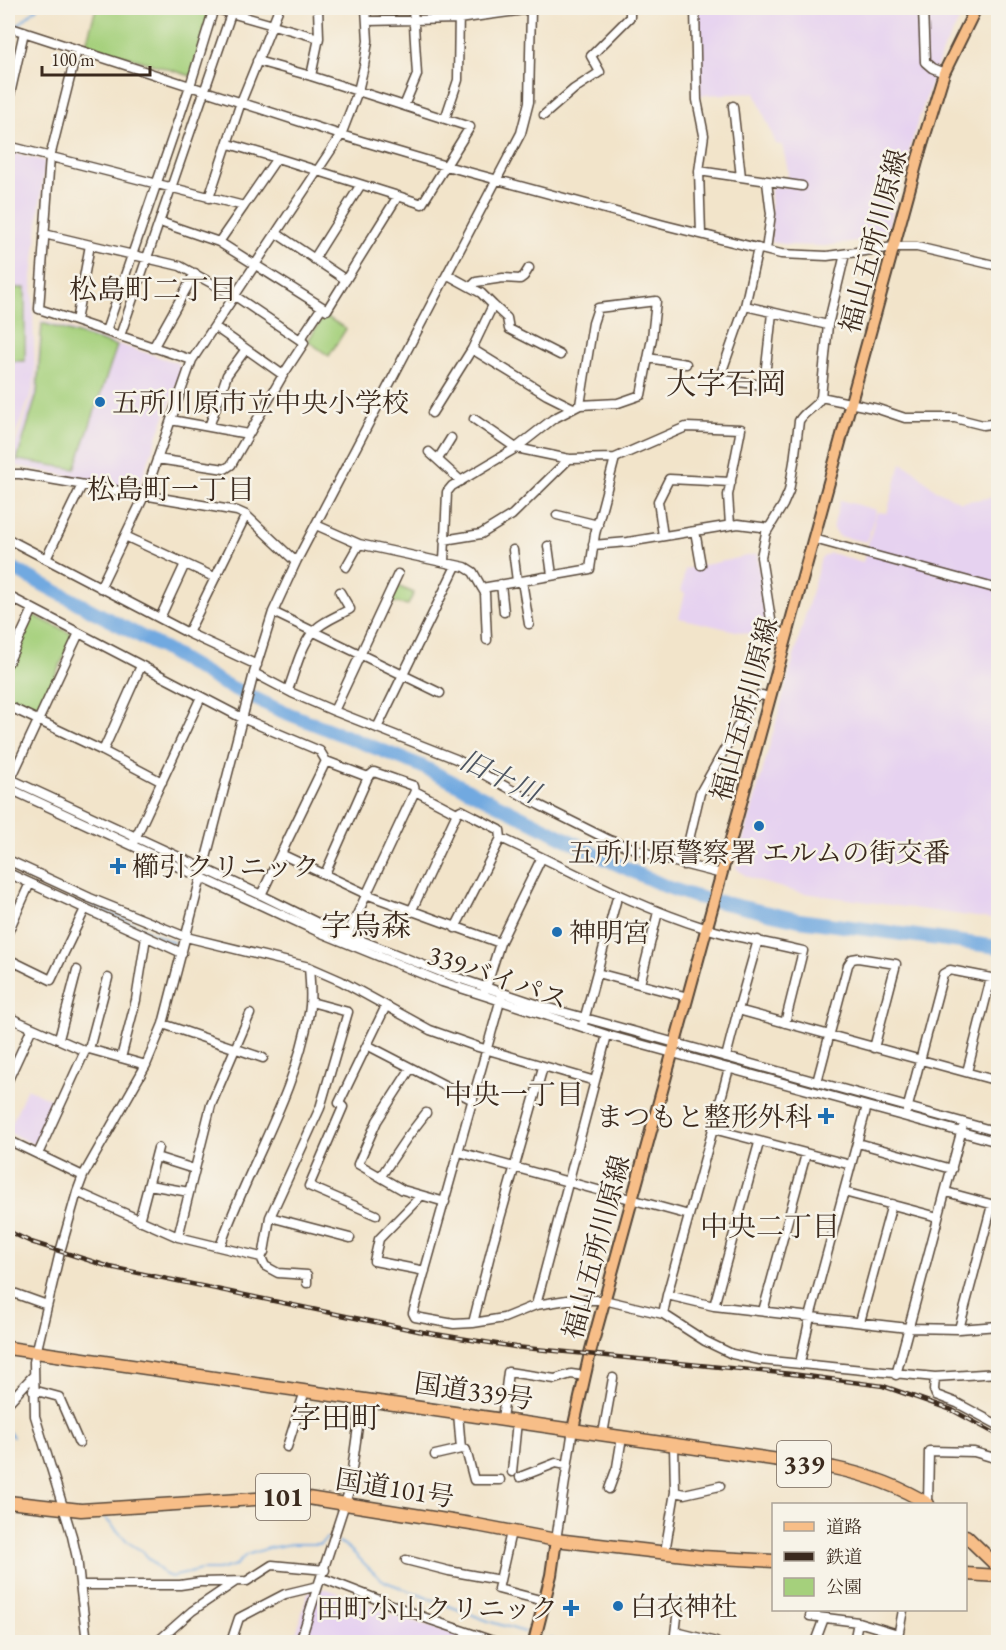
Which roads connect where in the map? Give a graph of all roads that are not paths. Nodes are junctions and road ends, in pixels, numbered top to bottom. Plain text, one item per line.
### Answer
1 (214, 8) edge
2 (279, 8) edge
3 (318, 8) edge
4 (366, 8) edge
5 (413, 8) edge
6 (459, 8) edge
7 (531, 8) edge
8 (630, 8) edge
9 (694, 8) edge
10 (923, 8) edge
11 (976, 8) edge
12 (232, 10) edge
13 (458, 19) junction
14 (414, 20) junction
15 (367, 21) junction
16 (271, 25) junction
17 (8, 27) edge
18 (22, 32) junction
19 (319, 38) junction
20 (77, 50) junction
21 (256, 61) junction
22 (944, 73) junction
23 (310, 76) junction
24 (190, 86) junction
25 (205, 90) junction
26 (358, 91) junction
27 (241, 102) junction
28 (8, 103) edge
29 (404, 106) junction
30 (733, 106) dead end
31 (544, 115) dead end
32 (445, 119) junction
33 (341, 135) junction
34 (229, 144) junction
35 (8, 146) edge
36 (50, 157) junction
37 (277, 158) junction
38 (446, 166) junction
39 (318, 171) junction
40 (699, 171) junction
41 (741, 177) junction
42 (497, 182) junction
43 (767, 182) junction
44 (155, 183) junction
45 (360, 186) junction
46 (802, 186) dead end
47 (171, 187) junction
48 (398, 196) junction
49 (209, 198) junction
50 (244, 206) junction
51 (160, 222) junction
52 (276, 233) junction
53 (44, 234) junction
54 (701, 234) junction
55 (219, 242) junction
56 (90, 245) junction
57 (894, 247) junction
58 (762, 249) junction
59 (845, 254) junction
60 (132, 255) junction
61 (147, 258) junction
62 (314, 259) junction
63 (256, 264) junction
64 (999, 266) edge
65 (529, 268) dead end
66 (195, 273) junction
67 (448, 274) junction
68 (346, 280) junction
69 (471, 287) junction
70 (235, 296) junction
71 (493, 305) junction
72 (745, 306) junction
73 (322, 307) junction
74 (772, 313) junction
75 (76, 321) junction
76 (828, 325) junction
77 (215, 327) junction
78 (106, 331) junction
79 (120, 336) junction
80 (300, 340) junction
81 (153, 348) junction
82 (246, 349) junction
83 (472, 349) junction
84 (560, 355) dead end
85 (648, 358) junction
86 (192, 360) junction
87 (686, 364) dead end
88 (283, 375) junction
89 (821, 397) junction
90 (851, 403) junction
91 (577, 407) junction
92 (432, 413) dead end
93 (474, 419) dead end
94 (171, 420) junction
95 (999, 423) edge
96 (208, 427) junction
97 (248, 434) junction
98 (452, 438) dead end
99 (516, 448) junction
100 (429, 452) dead end
101 (615, 458) junction
102 (157, 459) junction
103 (438, 459) junction
104 (569, 459) junction
105 (8, 474) edge
106 (460, 481) junction
107 (730, 482) junction
108 (82, 484) junction
109 (145, 494) junction
110 (246, 515) junction
111 (558, 515) dead end
112 (316, 525) junction
113 (598, 525) junction
114 (730, 525) junction
115 (769, 528) junction
116 (695, 531) junction
117 (125, 536) junction
118 (663, 536) junction
119 (8, 539) edge
120 (814, 539) junction
121 (444, 540) junction
122 (359, 544) junction
123 (593, 545) junction
124 (548, 546) dead end
125 (513, 550) dead end
126 (46, 559) junction
127 (296, 562) junction
128 (444, 562) junction
129 (185, 564) junction
130 (701, 565) dead end
131 (456, 566) junction
132 (346, 567) dead end
133 (398, 574) dead end
134 (552, 575) junction
135 (214, 577) junction
136 (519, 581) junction
137 (501, 584) junction
138 (100, 588) junction
139 (482, 588) junction
140 (999, 589) edge
141 (340, 592) dead end
142 (8, 596) edge
143 (33, 609) junction
144 (273, 612) junction
145 (504, 612) dead end
146 (160, 618) junction
147 (529, 624) dead end
148 (313, 632) junction
149 (79, 633) junction
150 (188, 633) junction
151 (788, 634) junction
152 (487, 640) dead end
153 (361, 655) junction
154 (8, 663) edge
155 (141, 666) junction
156 (255, 671) junction
157 (402, 676) junction
158 (288, 690) junction
159 (440, 693) dead end
160 (201, 697) junction
161 (770, 698) junction
162 (8, 706) edge
163 (334, 711) junction
164 (242, 718) junction
165 (38, 720) junction
166 (377, 728) junction
167 (103, 751) junction
168 (326, 761) junction
169 (368, 777) junction
170 (162, 782) junction
171 (8, 783) edge
172 (415, 791) junction
173 (457, 813) junction
174 (501, 838) junction
175 (133, 842) junction
176 (281, 854) junction
177 (541, 859) junction
178 (8, 860) edge
179 (683, 864) junction
180 (203, 869) junction
181 (8, 873) edge
182 (324, 874) junction
183 (721, 877) junction
184 (201, 879) junction
185 (30, 884) junction
186 (366, 894) junction
187 (618, 894) junction
188 (261, 895) junction
189 (85, 909) junction
190 (411, 912) junction
191 (658, 912) junction
192 (708, 923) junction
193 (455, 928) junction
194 (8, 932) edge
195 (347, 936) junction
196 (146, 937) junction
197 (186, 938) junction
198 (758, 940) junction
199 (500, 943) junction
200 (182, 953) junction
201 (8, 959) edge
202 (309, 967) junction
203 (77, 970) dead end
204 (597, 973) junction
205 (108, 978) dead end
206 (640, 984) junction
207 (486, 987) junction
208 (482, 997) junction
209 (688, 997) junction
210 (502, 998) junction
211 (310, 1002) junction
212 (386, 1006) junction
213 (738, 1010) junction
214 (250, 1014) dead end
215 (8, 1017) edge
216 (583, 1023) junction
217 (785, 1023) junction
218 (163, 1024) junction
219 (32, 1028) junction
220 (607, 1035) junction
221 (830, 1035) junction
222 (59, 1039) junction
223 (367, 1045) junction
224 (674, 1048) junction
225 (874, 1048) junction
226 (235, 1049) junction
227 (487, 1049) junction
228 (87, 1050) junction
229 (726, 1057) junction
230 (121, 1058) junction
231 (263, 1058) dead end
232 (920, 1060) junction
233 (146, 1065) junction
234 (543, 1067) junction
235 (411, 1068) junction
236 (729, 1068) junction
237 (967, 1072) junction
238 (8, 1080) edge
239 (595, 1081) junction
240 (817, 1082) junction
241 (999, 1082) edge
242 (473, 1100) junction
243 (867, 1106) junction
244 (906, 1112) junction
245 (426, 1113) dead end
246 (963, 1127) junction
247 (713, 1129) junction
248 (999, 1132) edge
249 (8, 1140) edge
250 (999, 1142) edge
251 (759, 1143) junction
252 (858, 1143) junction
253 (459, 1152) junction
254 (38, 1154) junction
255 (806, 1154) junction
256 (852, 1166) junction
257 (514, 1167) junction
258 (194, 1169) junction
259 (952, 1169) junction
260 (84, 1176) junction
261 (381, 1176) junction
262 (568, 1183) junction
263 (149, 1185) junction
264 (77, 1192) junction
265 (189, 1192) junction
266 (844, 1192) junction
267 (946, 1192) junction
268 (421, 1196) junction
269 (632, 1200) junction
270 (445, 1202) junction
271 (892, 1204) junction
272 (995, 1205) edge
273 (376, 1215) dead end
274 (689, 1215) junction
275 (270, 1217) junction
276 (938, 1217) junction
277 (139, 1221) junction
278 (178, 1237) junction
279 (350, 1238) dead end
280 (220, 1247) junction
281 (261, 1257) junction
282 (425, 1271) junction
283 (307, 1283) dead end
284 (8, 1291) edge
285 (667, 1295) junction
286 (604, 1300) junction
287 (46, 1305) junction
288 (536, 1305) junction
289 (714, 1305) junction
290 (763, 1311) junction
291 (663, 1314) junction
292 (810, 1317) junction
293 (860, 1322) junction
294 (473, 1323) junction
295 (999, 1326) edge
296 (908, 1328) junction
297 (959, 1329) junction
298 (8, 1348) edge
299 (36, 1351) junction
300 (999, 1360) edge
301 (800, 1363) junction
302 (997, 1374) edge
303 (896, 1375) junction
304 (33, 1376) junction
305 (585, 1376) junction
306 (935, 1377) junction
307 (613, 1378) dead end
308 (33, 1390) junction
309 (305, 1391) junction
310 (362, 1398) junction
311 (8, 1403) edge
312 (458, 1413) junction
313 (502, 1419) junction
314 (517, 1421) junction
315 (999, 1425) edge
316 (573, 1429) junction
317 (603, 1434) junction
318 (622, 1437) junction
319 (78, 1443) dead end
320 (674, 1445) junction
321 (287, 1447) dead end
322 (461, 1449) junction
323 (435, 1455) dead end
324 (999, 1459) edge
325 (567, 1465) junction
326 (500, 1480) dead end
327 (720, 1486) dead end
328 (609, 1488) dead end
329 (675, 1492) junction
330 (8, 1502) edge
331 (926, 1503) edge
332 (928, 1503) edge
333 (344, 1504) junction
334 (64, 1509) junction
335 (511, 1532) junction
336 (967, 1537) edge
337 (556, 1540) junction
338 (665, 1552) junction
339 (406, 1560) dead end
340 (772, 1561) edge
341 (999, 1567) edge
342 (967, 1574) edge
343 (999, 1576) edge
344 (322, 1578) junction
345 (500, 1580) junction
346 (236, 1582) junction
347 (80, 1584) junction
348 (544, 1601) junction
349 (679, 1601) dead end
350 (903, 1611) edge
351 (810, 1616) dead end
352 (825, 1618) junction
353 (858, 1622) junction
354 (676, 1632) junction
355 (898, 1638) edge
356 (87, 1642) edge
357 (157, 1642) edge
358 (231, 1642) edge
359 (300, 1642) edge
360 (496, 1642) edge
361 (534, 1642) edge
362 (674, 1642) edge
363 (716, 1642) edge
364 (815, 1642) edge
365 (854, 1642) edge

1 - 12 street
1 - 24 street
2 - 16 street
3 - 19 street
4 - 15 street
5 - 14 street
6 - 13 street
7 - 13 street
7 - 42 street
8 - 31 street
9 - 40 street
10 - 22 street
11 - 22 main road, 福山五所川原線
12 - 16 street
12 - 25 street
13 - 14 street
13 - 32 street
14 - 15 street
14 - 29 street
15 - 26 street
16 - 19 street
16 - 21 street
17 - 18 street
18 - 20 street
18 - 28 street
19 - 23 street
20 - 24 street
20 - 36 street
21 - 23 street
21 - 27 street
22 - 57 main road, 福山五所川原線
23 - 26 street
24 - 25 street
24 - 44 street
25 - 27 street
25 - 47 street
26 - 29 street
26 - 33 street
27 - 33 street
27 - 34 street
29 - 32 street
30 - 41 street
32 - 38 street
33 - 38 street
33 - 39 street
34 - 37 street
34 - 49 street
35 - 36 street
36 - 44 street
36 - 53 street
37 - 39 street
37 - 50 street
38 - 42 street
38 - 48 street
39 - 45 street
39 - 52 street
40 - 41 street
40 - 54 street
41 - 43 street
42 - 54 street
42 - 67 street
43 - 46 street
43 - 58 street
44 - 47 street
44 - 60 street
45 - 48 street
45 - 62 street
47 - 49 street
47 - 51 street
48 - 68 street
49 - 50 street
50 - 55 street
51 - 55 street
51 - 61 street
52 - 62 street
52 - 63 street
53 - 56 street
53 - 75 street
54 - 58 street
55 - 63 street
56 - 60 street
56 - 75 street
57 - 59 street
57 - 64 street
57 - 90 main road, 福山五所川原線
58 - 59 street
58 - 72 street
59 - 76 street
60 - 61 street
60 - 78 street
61 - 66 street
61 - 79 street
62 - 68 street
63 - 70 street
63 - 73 street
65 - 69 street
66 - 70 street
66 - 81 street
67 - 69 street
67 - 112 street
68 - 73 street
69 - 71 street
70 - 77 street
70 - 80 street
71 - 83 street
71 - 84 street
72 - 74 street
72 - 74 street
73 - 80 street
74 - 76 street
75 - 78 street
76 - 89 street
77 - 82 street
77 - 86 street
78 - 79 street
79 - 81 street
80 - 88 street
81 - 86 street
82 - 88 street
82 - 96 street
83 - 91 street
83 - 92 street
85 - 87 street
85 - 91 street
85 - 91 street
86 - 94 street
88 - 97 street
89 - 90 street
89 - 115 street
90 - 95 street
90 - 120 main road, 福山五所川原線
91 - 99 street
93 - 99 street
94 - 96 street
94 - 102 street
96 - 97 street
97 - 102 street
98 - 103 street
99 - 104 street
99 - 106 street
100 - 103 street
101 - 104 street
101 - 107 street
101 - 113 street
102 - 109 street
103 - 106 street
104 - 121 street
105 - 108 street
106 - 121 street
107 - 114 street
107 - 118 street
108 - 109 street
108 - 126 street
109 - 110 street
109 - 117 street
110 - 127 street
110 - 135 street
111 - 113 street
112 - 122 street
112 - 127 street
113 - 123 street
114 - 115 street
114 - 116 street
115 - 151 street
116 - 118 street
116 - 130 street
117 - 129 street
117 - 138 street
118 - 123 street
119 - 126 street
120 - 140 street
120 - 151 main road, 福山五所川原線
121 - 128 street
122 - 128 street
122 - 132 street
123 - 134 street
124 - 134 street
125 - 136 street
126 - 138 street
127 - 144 street
128 - 131 street
129 - 135 street
129 - 146 street
131 - 139 street
131 - 157 street
133 - 153 street
134 - 136 street
135 - 150 street
136 - 137 street
136 - 147 street
137 - 139 street
137 - 145 street
138 - 146 street
139 - 152 street
141 - 148 street
142 - 143 street
143 - 149 street
143 - 154 street
144 - 148 street
144 - 156 street
146 - 150 street
148 - 153 street
148 - 158 street
149 - 155 street
149 - 165 street
150 - 156 street
151 - 161 main road, 福山五所川原線
153 - 157 street
153 - 163 street
155 - 160 street
155 - 167 street
156 - 158 street
156 - 164 street
157 - 159 street
157 - 166 street
158 - 163 street
160 - 164 street
160 - 170 street
161 - 179 street
161 - 183 main road, 福山五所川原線
162 - 165 street
163 - 166 street
164 - 168 street
164 - 180 street
165 - 167 street
165 - 171 street
166 - 179 street
167 - 170 street
168 - 169 street
168 - 176 street
169 - 172 street
169 - 182 street
170 - 175 street
171 - 175 street, 339バイパス
172 - 173 street
172 - 186 street
173 - 174 street
173 - 190 street
174 - 177 street
174 - 193 street
175 - 180 street
175 - 184 street, 339バイパス
176 - 182 street
176 - 188 street
177 - 187 street
177 - 199 street
178 - 197 street
179 - 183 street
180 - 184 street
180 - 188 street
181 - 185 street
182 - 186 street
183 - 192 main road, 福山五所川原線
184 - 197 street
184 - 208 street, 339バイパス
185 - 189 street
185 - 194 street
186 - 190 street
186 - 195 street
187 - 191 street
187 - 204 street
188 - 195 street
189 - 196 street
189 - 201 street
190 - 193 street
191 - 192 street
191 - 206 street
192 - 198 street
192 - 209 main road, 福山五所川原線
193 - 199 street
195 - 207 street
196 - 200 street
196 - 230 street
197 - 200 street
197 - 202 street
198 - 213 street
198 - 217 street
199 - 207 street
200 - 218 street
202 - 211 street
202 - 212 street
203 - 222 street
204 - 206 street
204 - 216 street
205 - 228 street
206 - 209 street
207 - 208 street
207 - 210 street
208 - 210 street, 339バイパス
209 - 224 main road, 福山五所川原線
210 - 216 street, 339バイパス
210 - 227 street
211 - 275 street
211 - 280 street
212 - 223 street
212 - 227 street
213 - 217 street
213 - 229 street
214 - 226 street
215 - 219 street
216 - 220 street, 339バイパス
216 - 224 street
217 - 221 street
218 - 226 street
218 - 233 street
219 - 222 street
219 - 238 street
220 - 224 street, 339バイパス
220 - 239 street
221 - 225 street
221 - 225 street
221 - 240 street
222 - 228 street
223 - 235 street
223 - 273 street
224 - 229 street
224 - 236 street, 339バイパス
224 - 269 main road, 福山五所川原線
225 - 232 street
226 - 231 street
226 - 258 street
227 - 234 street
227 - 242 street
228 - 230 street
228 - 254 street
229 - 240 street
230 - 233 street
232 - 237 street
232 - 237 street
232 - 244 street
233 - 260 street
234 - 239 street
234 - 257 street
235 - 242 street
235 - 261 street
236 - 243 street, 339バイパス
236 - 247 street
237 - 241 street
239 - 262 street
240 - 244 street
242 - 253 street
243 - 244 street, 339バイパス
243 - 252 street
244 - 246 street, 339バイパス
245 - 261 street
246 - 248 street
246 - 250 street, 339バイパス
246 - 259 street
247 - 251 street
247 - 274 street
249 - 254 street
251 - 255 street
251 - 289 street
252 - 256 street
252 - 259 street
253 - 257 street
253 - 270 street
254 - 260 street
255 - 256 street
255 - 290 street
256 - 266 street
257 - 262 street
257 - 294 street
258 - 263 street
258 - 265 street
259 - 267 street
260 - 264 street
261 - 268 street
262 - 269 street
262 - 288 street
263 - 265 street
263 - 277 street
264 - 277 street
264 - 287 street
265 - 278 street
266 - 271 street
266 - 292 street
267 - 272 street
267 - 276 street
268 - 270 street
268 - 282 street
269 - 274 street
269 - 286 main road, 福山五所川原線
270 - 282 street
271 - 276 street
271 - 293 street
272 - 297 street
274 - 285 street
275 - 279 street
275 - 281 street
276 - 296 street
277 - 278 street
278 - 280 street
280 - 281 street
281 - 283 street
282 - 294 street
284 - 287 street
285 - 289 street
285 - 291 street
286 - 288 street
286 - 291 street
286 - 305 main road, 福山五所川原線
287 - 299 street
288 - 294 street
289 - 290 street
290 - 292 street
291 - 301 street
292 - 293 street
292 - 301 street
293 - 296 street
295 - 297 street
296 - 297 street
296 - 303 street
298 - 299 highway, 国道339号 / 339
299 - 304 street
299 - 309 highway, 国道339号 / 339
300 - 302 street
301 - 303 street
302 - 306 street
303 - 306 street
304 - 308 street
304 - 311 street
305 - 313 street
305 - 316 main road, 福山五所川原線
306 - 315 street
307 - 317 street
308 - 319 street
308 - 334 street
309 - 310 highway, 国道339号 / 339
309 - 321 street
310 - 312 highway, 国道339号 / 339
310 - 333 street
312 - 313 highway, 国道339号 / 339
312 - 322 street
313 - 314 highway, 国道339号 / 339
314 - 316 highway, 国道339号 / 339
314 - 325 street
316 - 317 highway, 国道339号 / 339
316 - 325 street
317 - 318 highway, 国道339号 / 339
318 - 320 highway, 国道339号 / 339
318 - 328 street
320 - 329 street
320 - 331 highway, 国道339号 / 339
322 - 323 street
322 - 326 street
324 - 332 street
325 - 337 street
327 - 329 street
329 - 338 street
330 - 334 highway, 国道101号 / 101
333 - 334 highway, 国道101号 / 101
333 - 335 highway, 国道101号 / 101
333 - 344 street
334 - 347 street
335 - 337 highway, 国道101号 / 101
335 - 345 street
336 - 341 highway
337 - 338 highway, 国道101号 / 101
337 - 348 main road
338 - 340 highway, 国道101号 / 101
339 - 345 street
342 - 343 highway
344 - 346 street
344 - 358 street
344 - 359 street
344 - 360 street
345 - 348 street
346 - 347 street
346 - 357 street
347 - 356 street
348 - 361 main road
349 - 354 street
350 - 355 street
351 - 352 street
352 - 353 street
352 - 364 street
353 - 355 street
353 - 365 street
354 - 362 street
354 - 363 street

